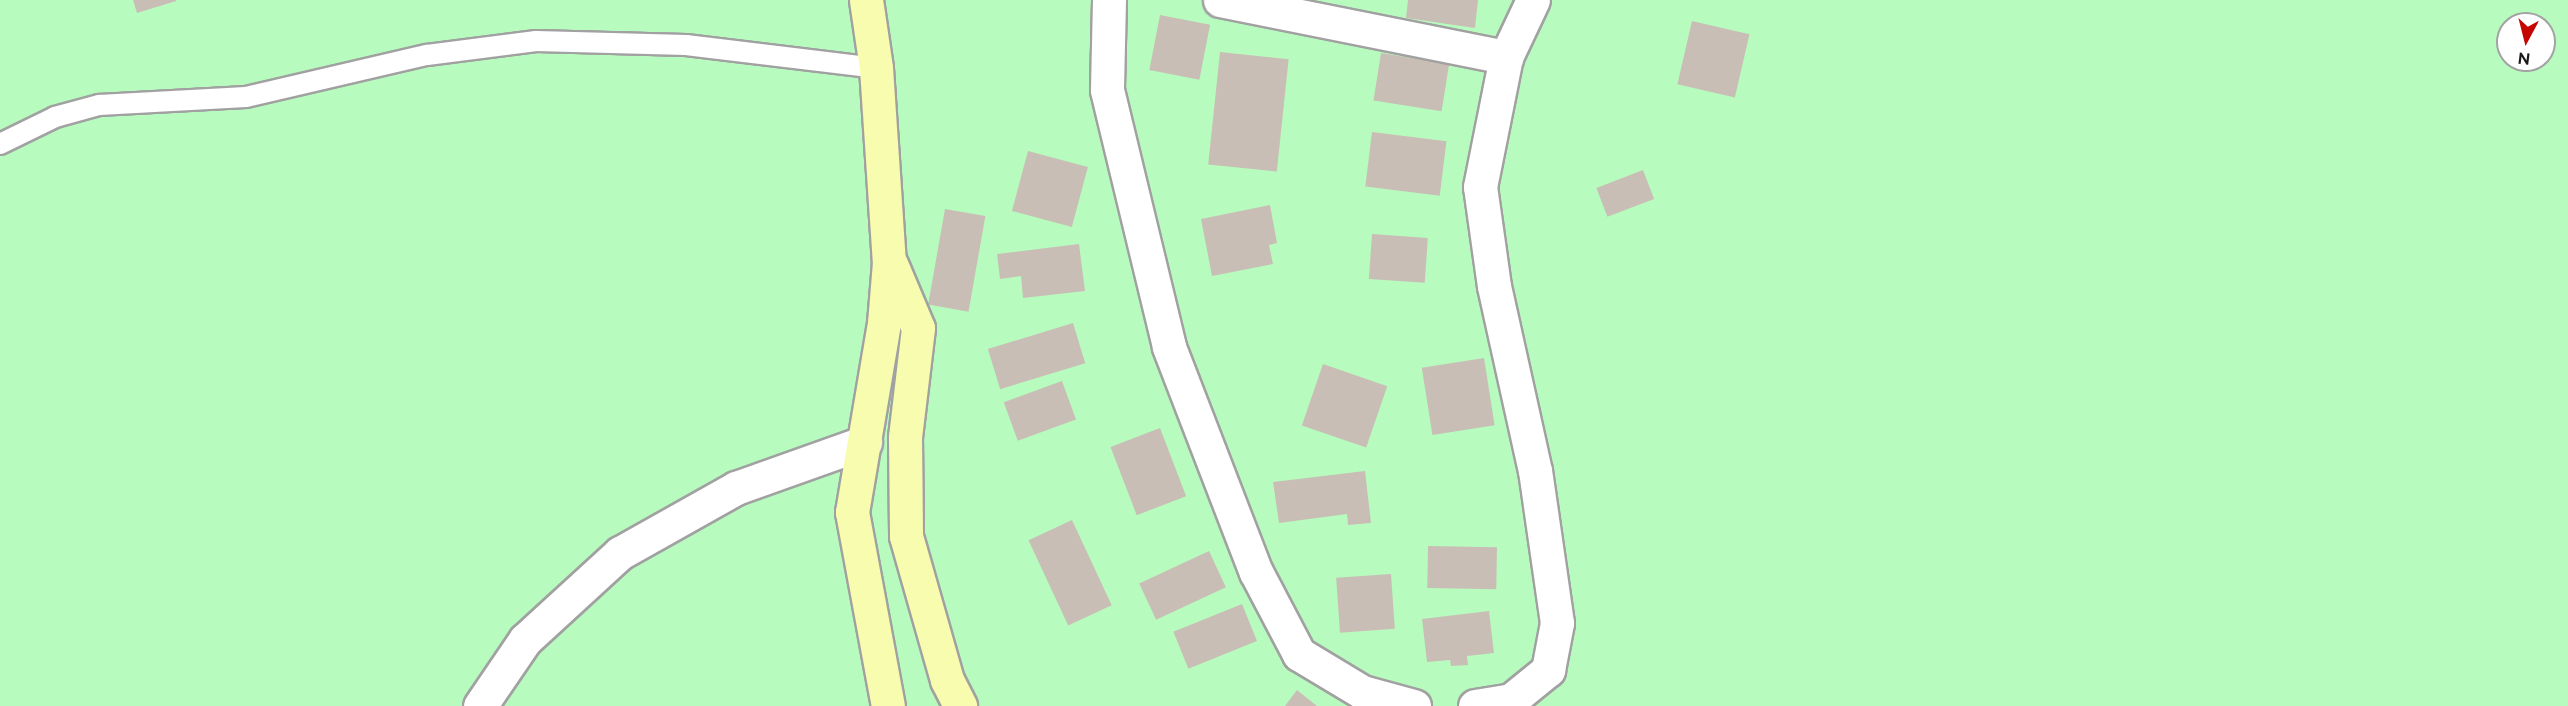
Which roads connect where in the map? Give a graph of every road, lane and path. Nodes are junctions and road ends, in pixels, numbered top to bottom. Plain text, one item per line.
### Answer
1 (866, 0) edge
2 (1109, 0) edge
3 (1220, 0) edge
4 (1533, 0) edge
5 (1506, 57) junction
6 (876, 68) junction
7 (0, 144) edge
8 (890, 262) junction
9 (865, 442) junction
10 (480, 706) edge
11 (888, 706) edge
12 (960, 706) edge
13 (1414, 706) edge
14 (1475, 706) edge

1 - 6 main road
2 - 13 street
3 - 5 street
4 - 5 street
5 - 14 street
6 - 7 lane
6 - 8 main road
8 - 9 main road
8 - 12 main road
9 - 10 street
9 - 11 main road

